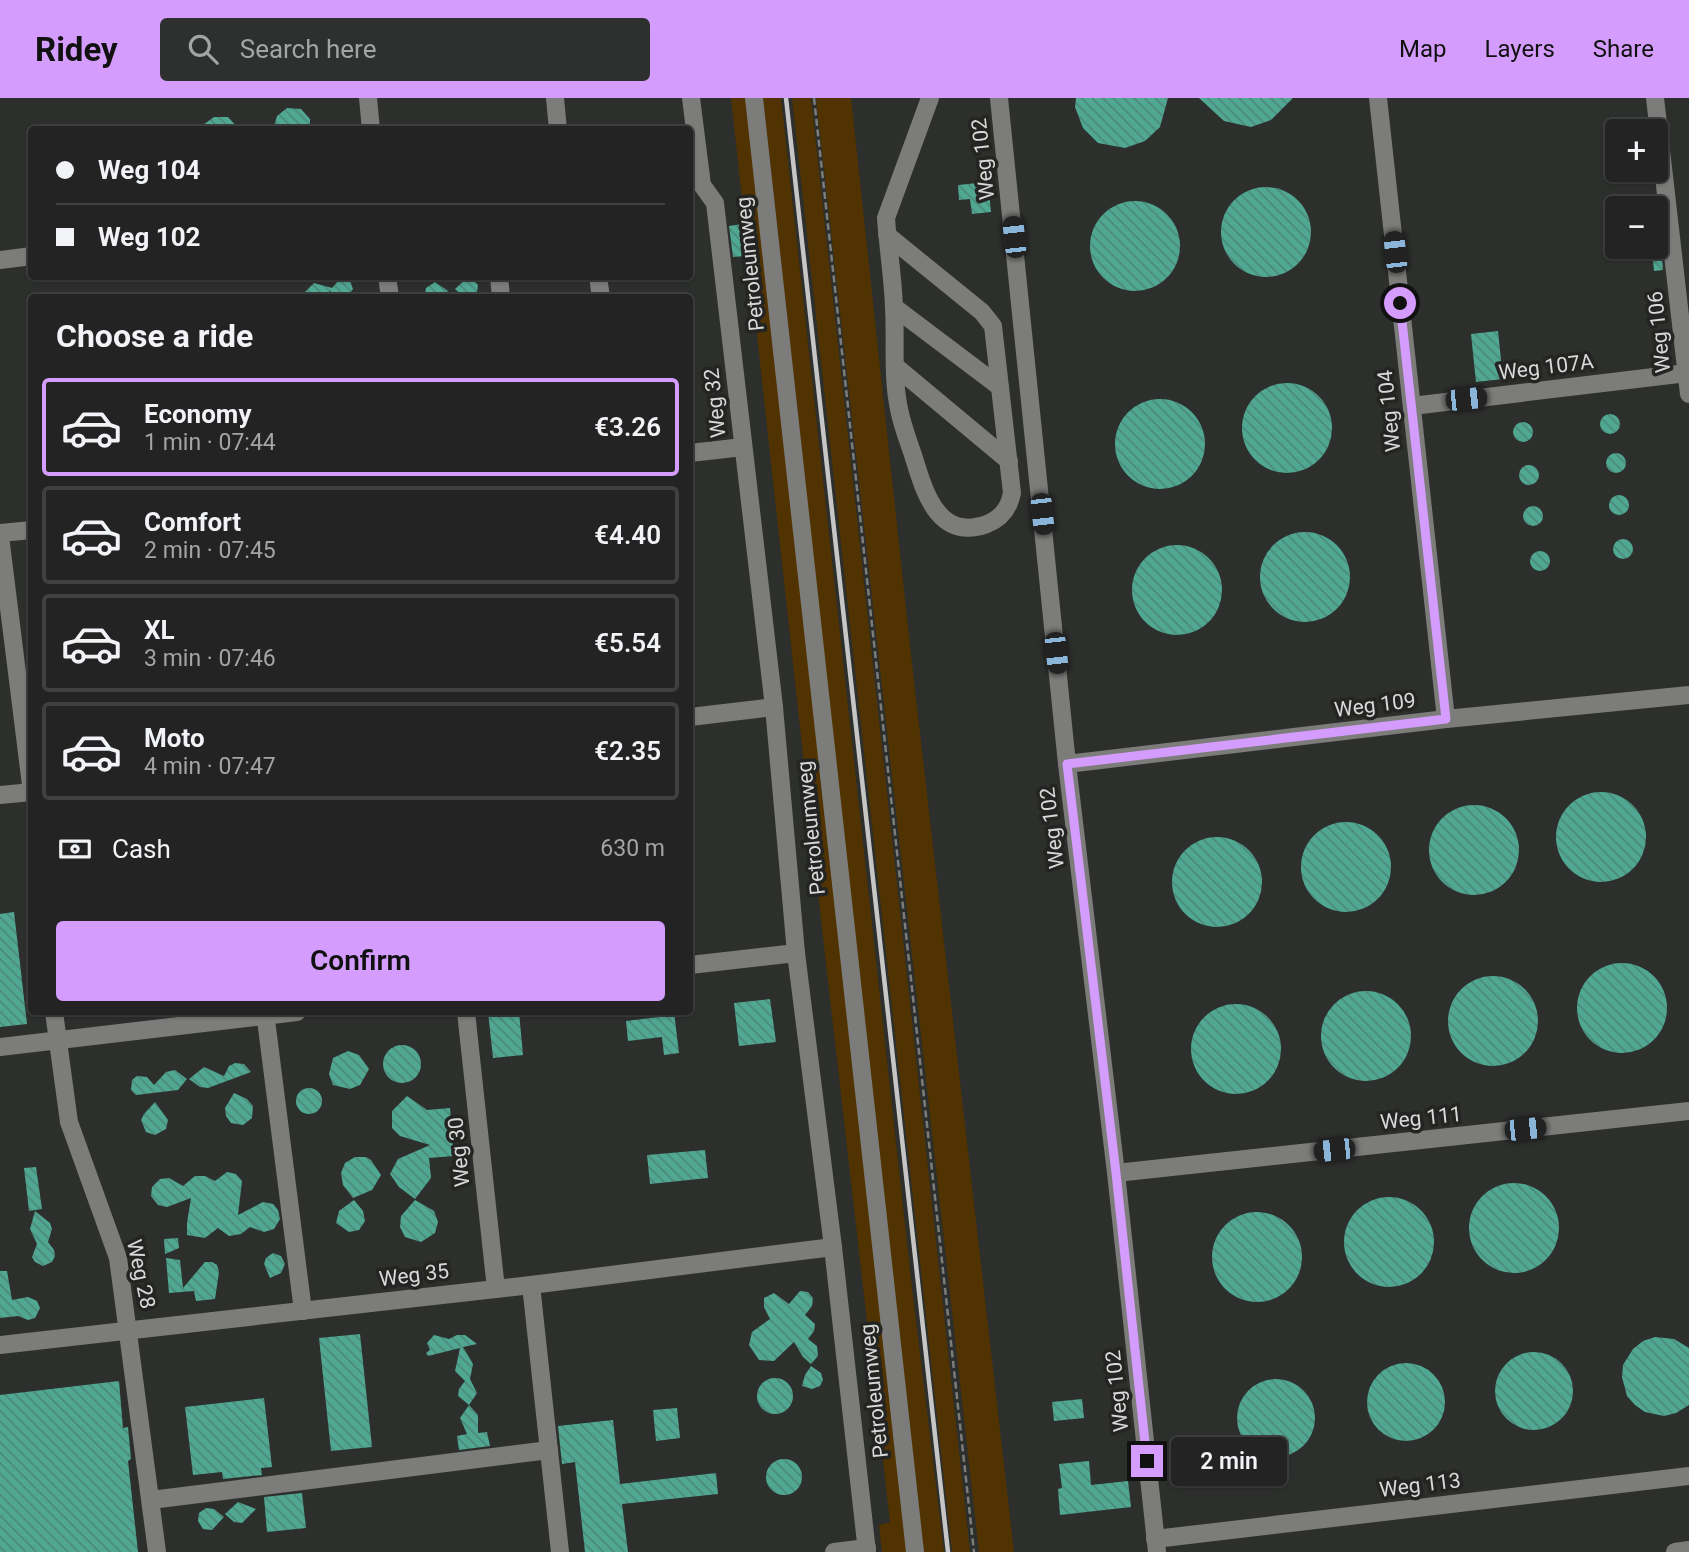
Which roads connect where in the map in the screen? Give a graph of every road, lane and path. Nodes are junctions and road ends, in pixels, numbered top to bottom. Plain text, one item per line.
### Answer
1 (368, 98) edge
2 (555, 98) edge
3 (691, 98) edge
4 (754, 98) edge
5 (814, 98) edge
6 (930, 98) edge
7 (999, 98) edge
8 (1378, 98) edge
9 (1656, 98) edge
10 (371, 126) edge
11 (558, 126) edge
12 (693, 126) edge
13 (693, 133) edge
14 (696, 186) edge
15 (887, 235) junction
16 (28, 256) edge
17 (0, 260) edge
18 (894, 307) junction
19 (895, 366) junction
20 (1687, 373) junction
21 (1000, 387) junction
22 (1689, 394) edge
23 (1412, 406) junction
24 (743, 447) junction
25 (693, 453) edge
26 (1009, 461) junction
27 (28, 531) edge
28 (0, 535) edge
29 (1689, 695) edge
30 (774, 707) junction
31 (693, 717) edge
32 (1446, 719) junction
33 (1067, 764) junction
34 (28, 767) edge
35 (28, 792) edge
36 (0, 795) edge
37 (796, 953) junction
38 (693, 965) edge
39 (54, 1015) edge
40 (231, 1015) edge
41 (265, 1015) edge
42 (466, 1015) edge
43 (180, 1018) edge
44 (58, 1040) junction
45 (0, 1047) edge
46 (1689, 1111) edge
47 (1116, 1173) junction
48 (833, 1247) junction
49 (531, 1284) junction
50 (496, 1289) junction
51 (303, 1311) junction
52 (129, 1331) junction
53 (0, 1345) edge
54 (549, 1450) junction
55 (1689, 1476) edge
56 (151, 1500) junction
57 (1156, 1546) edge
58 (867, 1550) edge
59 (1689, 1550) edge
60 (158, 1552) edge
61 (561, 1552) edge
62 (834, 1552) edge
63 (915, 1552) edge
64 (974, 1552) edge
65 (1675, 1552) edge

1 - 10 street
2 - 11 street
3 - 12 street, Weg 32
4 - 63 street, Petroleumweg
5 - 64 path
6 - 15 street
7 - 33 street, Weg 102
8 - 23 street, Weg 104
9 - 20 street, Weg 106
13 - 14 street, Weg 32
14 - 24 street, Weg 32
15 - 18 street
15 - 21 street
16 - 17 street
18 - 19 street
18 - 21 street
19 - 26 street
19 - 26 street
20 - 22 street, Weg 106
20 - 23 street, Weg 107A
21 - 26 street
23 - 32 street, Weg 104
24 - 25 street
24 - 30 street, Weg 32
27 - 28 street
28 - 34 street
29 - 32 street, Weg 109
30 - 31 street
30 - 37 street, Weg 32
32 - 33 street, Weg 109
33 - 47 street, Weg 102
35 - 36 street
37 - 38 street
37 - 48 street, Weg 32
39 - 44 street, Weg 28
40 - 43 street
41 - 51 street
42 - 50 street, Weg 30
43 - 44 street
44 - 45 street
44 - 52 street, Weg 28
46 - 47 street, Weg 111
47 - 57 street, Weg 102
48 - 49 street, Weg 35
48 - 58 street, Weg 32
49 - 50 street, Weg 35
49 - 54 street
50 - 51 street, Weg 35
51 - 52 street, Weg 35
52 - 53 street, Weg 35
52 - 56 street, Weg 28
54 - 56 street
54 - 61 street
55 - 57 street, Weg 113
56 - 60 street, Weg 28
58 - 62 street
59 - 65 street

